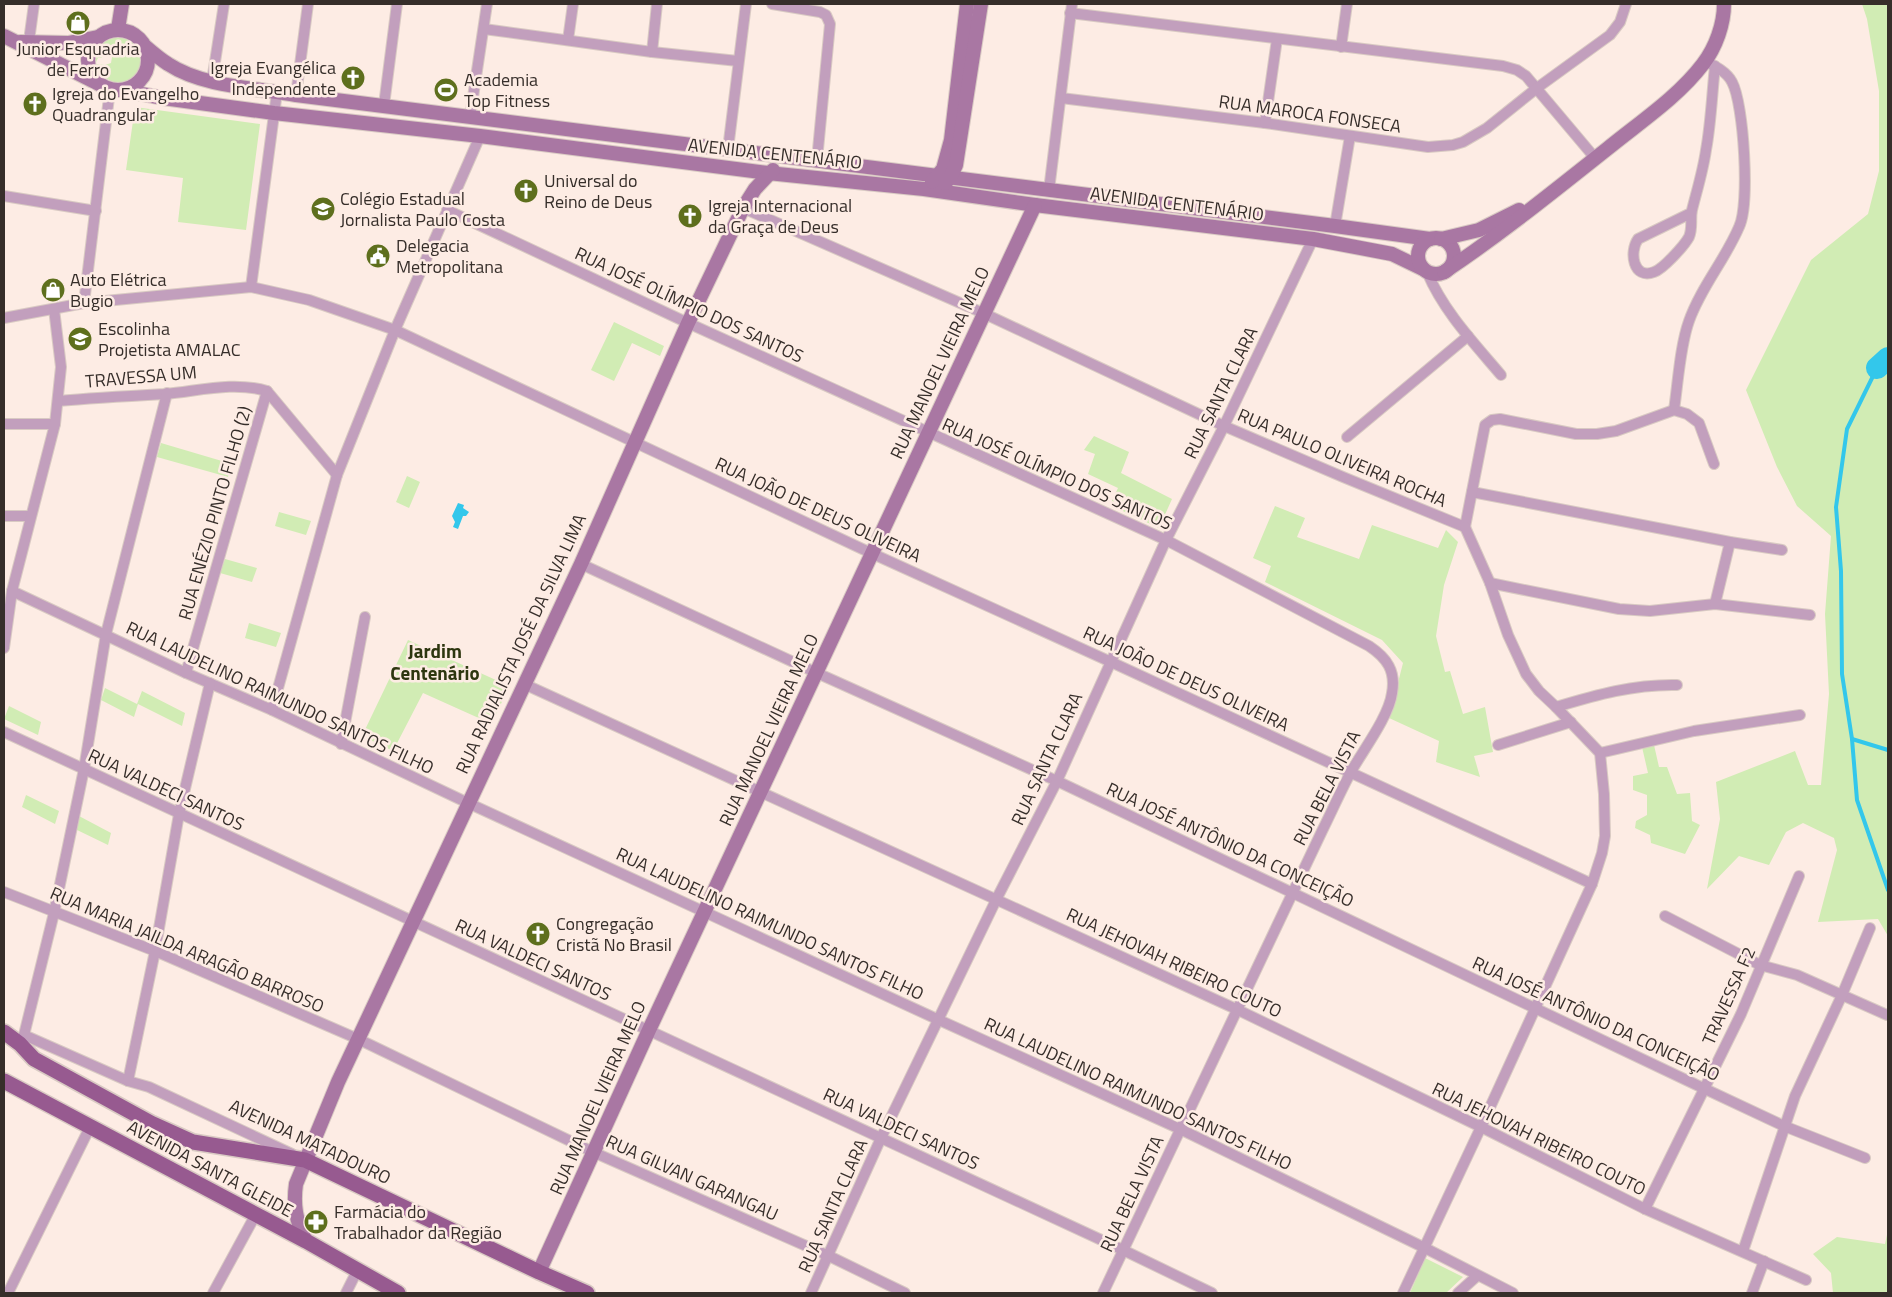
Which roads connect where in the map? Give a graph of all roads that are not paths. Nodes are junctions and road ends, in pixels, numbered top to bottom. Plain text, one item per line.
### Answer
1 (34, 4) edge
2 (122, 4) edge
3 (224, 4) edge
4 (308, 4) edge
5 (397, 4) edge
6 (487, 4) edge
7 (573, 4) edge
8 (657, 4) edge
9 (746, 4) edge
10 (772, 4) edge
11 (967, 4) edge
12 (981, 4) edge
13 (1347, 4) edge
14 (1626, 4) edge
15 (1724, 4) edge
16 (1071, 8) edge
17 (118, 29) junction
18 (484, 29) junction
19 (98, 36) junction
20 (9, 39) edge
21 (568, 40) junction
22 (1277, 40) junction
23 (28, 45) junction
24 (146, 47) junction
25 (1341, 48) junction
26 (652, 52) junction
27 (738, 61) junction
28 (1710, 64) junction
29 (212, 81) junction
30 (110, 88) junction
31 (1536, 88) junction
32 (277, 92) junction
33 (296, 95) junction
34 (1061, 98) junction
35 (390, 106) junction
36 (274, 113) junction
37 (470, 116) junction
38 (1265, 123) junction
39 (393, 126) junction
40 (480, 136) junction
41 (1350, 136) junction
42 (728, 149) junction
43 (789, 157) junction
44 (1595, 158) junction
45 (817, 160) junction
46 (768, 173) junction
47 (937, 183) junction
48 (1049, 190) junction
49 (1550, 193) junction
50 (4, 196) edge
51 (1035, 205) junction
52 (743, 208) junction
53 (96, 210) junction
54 (447, 210) junction
55 (1691, 213) junction
56 (1335, 226) junction
57 (1313, 239) junction
58 (1436, 239) junction
59 (1425, 270) junction
60 (1444, 272) junction
61 (251, 287) junction
62 (84, 303) junction
63 (54, 309) junction
64 (983, 313) junction
65 (4, 318) edge
66 (688, 323) junction
67 (395, 330) junction
68 (1468, 336) junction
69 (1501, 375) dead end
70 (267, 390) junction
71 (167, 393) junction
72 (58, 401) junction
73 (1674, 410) junction
74 (4, 424) edge
75 (54, 424) junction
76 (1224, 426) junction
77 (929, 434) junction
78 (1347, 437) dead end
79 (634, 443) junction
80 (1714, 464) dead end
81 (337, 475) junction
82 (1472, 492) junction
83 (4, 516) edge
84 (30, 516) junction
85 (1465, 527) junction
86 (1166, 540) junction
87 (1730, 542) junction
88 (1782, 550) dead end
89 (871, 553) junction
90 (581, 564) junction
91 (1490, 583) junction
92 (12, 591) junction
93 (1715, 604) junction
94 (1810, 615) dead end
95 (365, 617) dead end
96 (106, 634) junction
97 (4, 641) edge
98 (1111, 662) junction
99 (186, 672) junction
100 (817, 674) junction
101 (1394, 675) joint
102 (210, 683) junction
103 (524, 684) junction
104 (1677, 685) dead end
105 (1556, 707) junction
106 (272, 710) junction
107 (1800, 715) dead end
108 (1571, 722) junction
109 (4, 732) edge
110 (341, 744) junction
111 (1498, 745) dead end
112 (1600, 753) junction
113 (84, 769) junction
114 (1351, 772) junction
115 (1057, 781) junction
116 (761, 792) junction
117 (468, 803) junction
118 (179, 814) junction
119 (1799, 876) dead end
120 (1592, 884) junction
121 (4, 892) edge
122 (1293, 893) junction
123 (997, 898) junction
124 (704, 912) junction
125 (54, 913) junction
126 (1665, 916) dead end
127 (413, 922) junction
128 (1870, 928) dead end
129 (155, 951) junction
130 (1760, 965) junction
131 (1842, 995) junction
132 (1535, 1008) junction
133 (1236, 1009) junction
134 (1887, 1014) edge
135 (939, 1020) junction
136 (649, 1030) junction
137 (4, 1032) edge
138 (22, 1039) junction
139 (358, 1039) junction
140 (4, 1081) edge
141 (128, 1081) junction
142 (1703, 1088) junction
143 (1784, 1126) junction
144 (90, 1127) junction
145 (1481, 1127) junction
146 (1180, 1128) junction
147 (881, 1138) junction
148 (593, 1152) junction
149 (1865, 1158) dead end
150 (305, 1160) junction
151 (1645, 1209) junction
152 (256, 1214) junction
153 (306, 1241) junction
154 (1424, 1248) junction
155 (1123, 1250) junction
156 (1743, 1251) junction
157 (829, 1256) junction
158 (1764, 1261) junction
159 (357, 1271) junction
160 (539, 1272) junction
161 (1477, 1276) junction
162 (1806, 1280) dead end
163 (7, 1291) edge
164 (213, 1293) edge
165 (346, 1293) edge
166 (398, 1293) edge
167 (587, 1293) edge
168 (811, 1293) edge
169 (905, 1293) edge
170 (1103, 1293) edge
171 (1212, 1293) edge
172 (1403, 1293) edge
173 (1458, 1293) edge
174 (1512, 1293) edge
175 (1752, 1293) edge

1 - 23 street
2 - 17 street
3 - 29 street
4 - 33 street
5 - 35 street
6 - 18 street
7 - 21 street
8 - 26 street
9 - 27 street
10 - 45 street
11 - 47 street
12 - 47 street
13 - 25 street
14 - 31 street, RUA MAROCA FONSECA
15 - 28 street
16 - 22 street
16 - 34 street
17 - 19 street
17 - 24 street
18 - 21 street
18 - 37 street
19 - 23 street
19 - 30 street
20 - 23 street
21 - 26 street
22 - 25 street
22 - 38 street
23 - 30 street, AVENIDA CENTENÁRIO
24 - 29 street, AVENIDA CENTENÁRIO
24 - 30 street
25 - 31 street
26 - 27 street
27 - 42 street
28 - 44 street
28 - 55 street
28 - 73 street
29 - 32 street, AVENIDA CENTENÁRIO
30 - 36 street, AVENIDA CENTENÁRIO
30 - 53 street
31 - 41 street, RUA MAROCA FONSECA
31 - 44 street
32 - 33 street, AVENIDA CENTENÁRIO
32 - 36 street
33 - 35 street, AVENIDA CENTENÁRIO
34 - 38 street, RUA MAROCA FONSECA
34 - 48 street
35 - 37 street, AVENIDA CENTENÁRIO
35 - 39 street
36 - 39 street, AVENIDA CENTENÁRIO
36 - 61 street
37 - 42 street, AVENIDA CENTENÁRIO
38 - 41 street, RUA MAROCA FONSECA
39 - 40 street, AVENIDA CENTENÁRIO
40 - 46 street, AVENIDA CENTENÁRIO
40 - 54 street
41 - 56 street
42 - 43 street, AVENIDA CENTENÁRIO
43 - 45 street, AVENIDA CENTENÁRIO
43 - 46 street, RUA RADIALISTA JOSÉ DA SILVA LIMA
44 - 49 street
45 - 47 street, AVENIDA CENTENÁRIO
46 - 47 street, AVENIDA CENTENÁRIO
46 - 52 street, RUA RADIALISTA JOSÉ DA SILVA LIMA
47 - 48 street, AVENIDA CENTENÁRIO
47 - 51 street, AVENIDA CENTENÁRIO
48 - 56 street, AVENIDA CENTENÁRIO
49 - 58 street, AVENIDA CENTENÁRIO
49 - 60 street
50 - 53 street
51 - 57 street, AVENIDA CENTENÁRIO
51 - 64 street, RUA MANOEL VIEIRA MELO
52 - 64 street, RUA PAULO OLIVEIRA ROCHA
52 - 66 street, RUA RADIALISTA JOSÉ DA SILVA LIMA
53 - 62 street
54 - 66 street, RUA JOSÉ OLÍMPIO DOS SANTOS
54 - 67 street
55 - 55 street
56 - 58 street, AVENIDA CENTENÁRIO
57 - 59 street, AVENIDA CENTENÁRIO
57 - 76 street, RUA SANTA CLARA
58 - 59 street
58 - 60 street
59 - 60 street, AVENIDA CENTENÁRIO
59 - 68 street
61 - 62 street, RUA JOÃO DE DEUS OLIVEIRA
61 - 67 street, RUA JOÃO DE DEUS OLIVEIRA
62 - 63 street, RUA JOÃO DE DEUS OLIVEIRA
63 - 65 street, RUA JOÃO DE DEUS OLIVEIRA
63 - 72 street
64 - 76 street, RUA PAULO OLIVEIRA ROCHA
64 - 77 street, RUA MANOEL VIEIRA MELO
66 - 77 street, RUA JOSÉ OLÍMPIO DOS SANTOS
66 - 79 street, RUA RADIALISTA JOSÉ DA SILVA LIMA
67 - 79 street, RUA JOÃO DE DEUS OLIVEIRA
67 - 81 street
68 - 69 street
68 - 78 street
70 - 71 street, TRAVESSA UM
70 - 81 street
70 - 99 street, RUA ENÉZIO PINTO FILHO (2)
71 - 72 street, TRAVESSA UM
71 - 96 street
72 - 75 street
73 - 80 street
73 - 82 street
74 - 75 street
75 - 84 street
76 - 85 street, RUA PAULO OLIVEIRA ROCHA
76 - 86 street, RUA SANTA CLARA
77 - 86 street, RUA JOSÉ OLÍMPIO DOS SANTOS
77 - 89 street, RUA MANOEL VIEIRA MELO
79 - 89 street, RUA JOÃO DE DEUS OLIVEIRA
79 - 90 street, RUA RADIALISTA JOSÉ DA SILVA LIMA
81 - 106 street
82 - 85 street
82 - 87 street
83 - 84 street
84 - 92 street
85 - 91 street
86 - 98 street, RUA SANTA CLARA
86 - 101 street, RUA JOSÉ OLÍMPIO DOS SANTOS
87 - 88 street
87 - 93 street
89 - 98 street, RUA JOÃO DE DEUS OLIVEIRA
89 - 100 street, RUA MANOEL VIEIRA MELO
90 - 100 street, RUA JOSÉ ANTÔNIO DA CONCEIÇÃO
90 - 103 street, RUA RADIALISTA JOSÉ DA SILVA LIMA
91 - 93 street
91 - 105 street
92 - 96 street, RUA LAUDELINO RAIMUNDO SANTOS FILHO
92 - 97 street
93 - 94 street
95 - 110 street
96 - 99 street, RUA LAUDELINO RAIMUNDO SANTOS FILHO
96 - 113 street
98 - 114 street, RUA JOÃO DE DEUS OLIVEIRA
98 - 115 street, RUA SANTA CLARA
99 - 102 street, RUA LAUDELINO RAIMUNDO SANTOS FILHO
100 - 115 street, RUA JOSÉ ANTÔNIO DA CONCEIÇÃO
100 - 116 street, RUA MANOEL VIEIRA MELO
101 - 114 street, RUA BELA VISTA
102 - 106 street, RUA LAUDELINO RAIMUNDO SANTOS FILHO
102 - 118 street
103 - 116 street, RUA JEHOVAH RIBEIRO COUTO
103 - 117 street, RUA RADIALISTA JOSÉ DA SILVA LIMA
104 - 105 street
105 - 108 street
106 - 110 street, RUA LAUDELINO RAIMUNDO SANTOS FILHO
107 - 112 street
108 - 111 street
108 - 112 street
109 - 113 street, RUA VALDECI SANTOS
110 - 117 street, RUA LAUDELINO RAIMUNDO SANTOS FILHO
112 - 120 street
113 - 118 street, RUA VALDECI SANTOS
113 - 125 street
114 - 120 street, RUA JOÃO DE DEUS OLIVEIRA
114 - 122 street, RUA BELA VISTA
115 - 122 street, RUA JOSÉ ANTÔNIO DA CONCEIÇÃO
115 - 123 street, RUA SANTA CLARA
116 - 123 street, RUA JEHOVAH RIBEIRO COUTO
116 - 124 street, RUA MANOEL VIEIRA MELO
117 - 124 street, RUA LAUDELINO RAIMUNDO SANTOS FILHO
117 - 127 street, RUA RADIALISTA JOSÉ DA SILVA LIMA
118 - 127 street, RUA VALDECI SANTOS
118 - 129 street
119 - 130 street, TRAVESSA F2
120 - 132 street
121 - 125 street, RUA MARIA JAILDA ARAGÃO BARROSO
122 - 132 street, RUA JOSÉ ANTÔNIO DA CONCEIÇÃO
122 - 133 street, RUA BELA VISTA
123 - 133 street, RUA JEHOVAH RIBEIRO COUTO
123 - 135 street, RUA SANTA CLARA
124 - 135 street, RUA LAUDELINO RAIMUNDO SANTOS FILHO
124 - 136 street, RUA MANOEL VIEIRA MELO
125 - 129 street, RUA MARIA JAILDA ARAGÃO BARROSO
125 - 138 street
126 - 130 street
127 - 136 street, RUA VALDECI SANTOS
127 - 139 street, RUA RADIALISTA JOSÉ DA SILVA LIMA
128 - 131 street
129 - 139 street, RUA MARIA JAILDA ARAGÃO BARROSO
129 - 141 street
130 - 131 street
130 - 142 street, TRAVESSA F2
131 - 134 street
131 - 143 street
132 - 142 street, RUA JOSÉ ANTÔNIO DA CONCEIÇÃO
132 - 145 street
133 - 145 street, RUA JEHOVAH RIBEIRO COUTO
133 - 146 street, RUA BELA VISTA
135 - 146 street, RUA LAUDELINO RAIMUNDO SANTOS FILHO
135 - 147 street, RUA SANTA CLARA
136 - 147 street, RUA VALDECI SANTOS
136 - 148 street, RUA MANOEL VIEIRA MELO
137 - 138 main road, AVENIDA SANTA GLEIDE
138 - 141 street, AVENIDA MATADOURO
138 - 150 main road, AVENIDA SANTA GLEIDE
139 - 148 street, RUA GILVAN GARANGAU
139 - 150 street, RUA RADIALISTA JOSÉ DA SILVA LIMA
140 - 144 main road, AVENIDA SANTA GLEIDE
141 - 150 street, AVENIDA MATADOURO
142 - 143 street, RUA JOSÉ ANTÔNIO DA CONCEIÇÃO
142 - 151 street, TRAVESSA F2
143 - 149 street, RUA JOSÉ ANTÔNIO DA CONCEIÇÃO
143 - 156 street
144 - 152 main road, AVENIDA SANTA GLEIDE
144 - 163 street
145 - 151 street, RUA JEHOVAH RIBEIRO COUTO
145 - 154 street
146 - 154 street, RUA LAUDELINO RAIMUNDO SANTOS FILHO
146 - 155 street, RUA BELA VISTA
147 - 155 street, RUA VALDECI SANTOS
147 - 157 street, RUA SANTA CLARA
148 - 157 street, RUA GILVAN GARANGAU
148 - 160 street, RUA MANOEL VIEIRA MELO
150 - 153 street, RUA RADIALISTA JOSÉ DA SILVA LIMA
150 - 160 main road, AVENIDA MATADOURO
151 - 156 street, RUA JEHOVAH RIBEIRO COUTO
152 - 153 main road, AVENIDA SANTA GLEIDE
152 - 164 street
153 - 159 main road, AVENIDA SANTA GLEIDE
154 - 161 street, RUA LAUDELINO RAIMUNDO SANTOS FILHO
154 - 172 street
155 - 170 street, RUA BELA VISTA
155 - 171 street, RUA VALDECI SANTOS
156 - 158 street, RUA JEHOVAH RIBEIRO COUTO
157 - 168 street, RUA SANTA CLARA
157 - 169 street, RUA GILVAN GARANGAU
158 - 162 street, RUA JEHOVAH RIBEIRO COUTO
158 - 175 street
159 - 165 street
159 - 166 main road, AVENIDA SANTA GLEIDE
160 - 167 main road, AVENIDA MATADOURO
161 - 173 street
161 - 174 street, RUA LAUDELINO RAIMUNDO SANTOS FILHO

